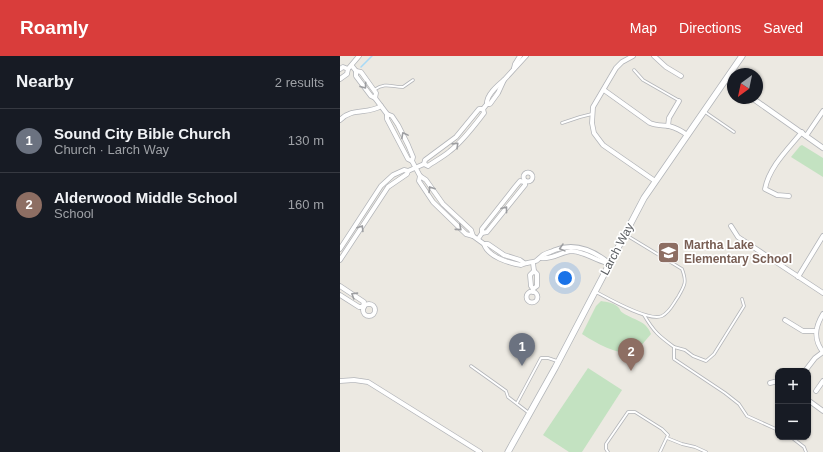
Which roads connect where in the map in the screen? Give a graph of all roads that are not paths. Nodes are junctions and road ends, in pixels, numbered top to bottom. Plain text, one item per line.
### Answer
1 (359, 56) edge
2 (520, 56) edge
3 (526, 56) edge
4 (633, 56) edge
5 (654, 56) edge
6 (742, 56) edge
7 (350, 67) junction
8 (514, 68) junction
9 (340, 69) edge
10 (634, 70) dead end
11 (356, 71) junction
12 (681, 76) dead end
13 (340, 79) edge
14 (413, 80) dead end
15 (726, 80) joint
16 (373, 90) junction
17 (604, 90) junction
18 (375, 98) junction
19 (679, 101) joint
20 (761, 104) edge
21 (381, 106) junction
22 (483, 109) junction
23 (704, 111) junction
24 (823, 111) edge
25 (592, 114) junction
26 (340, 120) edge
27 (562, 123) dead end
28 (668, 126) junction
29 (734, 132) dead end
30 (802, 132) junction
31 (687, 135) junction
32 (806, 136) junction
33 (823, 148) edge
34 (424, 164) junction
35 (415, 168) junction
36 (408, 171) junction
37 (524, 181) dead end
38 (655, 181) junction
39 (788, 196) dead end
40 (731, 226) dead end
41 (625, 234) junction
42 (823, 236) edge
43 (478, 239) junction
44 (340, 249) edge
45 (340, 260) edge
46 (533, 262) junction
47 (609, 263) junction
48 (534, 271) junction
49 (798, 276) junction
50 (340, 286) edge
51 (595, 292) junction
52 (823, 293) edge
53 (340, 295) edge
54 (742, 299) dead end
55 (823, 314) edge
56 (644, 315) junction
57 (785, 320) dead end
58 (816, 331) junction
59 (674, 347) junction
60 (823, 352) edge
61 (558, 362) junction
62 (471, 366) dead end
63 (807, 368) edge
64 (340, 381) edge
65 (823, 381) edge
66 (775, 382) edge
67 (770, 383) dead end
68 (816, 392) dead end
69 (811, 402) edge
70 (517, 403) junction
71 (823, 411) edge
72 (530, 414) junction
73 (775, 429) edge
74 (667, 438) junction
75 (795, 440) edge
76 (480, 452) edge
77 (508, 452) edge
78 (608, 452) edge
79 (660, 452) edge
80 (706, 452) edge
81 (806, 452) edge

1 - 7 street
2 - 8 street
3 - 8 street
4 - 17 street
5 - 12 street
6 - 15 main road, Larch Way
7 - 9 street
7 - 11 street
7 - 13 street
8 - 22 street
10 - 19 lane
11 - 16 street
11 -> 18 street
14 - 16 lane
15 - 23 main road, Larch Way
16 - 18 street
17 - 25 street
17 - 28 street
18 - 21 street
19 - 28 street
20 - 30 street
21 - 26 street
21 - 35 street
22 - 34 street
34 -> 22 street
23 - 29 lane
23 - 31 main road, Larch Way
24 - 32 street
25 - 27 lane
25 - 38 street
28 - 31 street
30 - 32 street
30 - 39 street
31 - 38 main road, Larch Way
32 - 33 street
34 - 35 street
35 - 36 street
35 - 43 street
36 - 44 street
45 -> 36 street
37 - 43 street
38 - 41 main road, Larch Way
40 - 49 street
41 - 47 main road, Larch Way
41 - 56 lane
42 - 49 street
43 - 46 street
46 - 47 street
46 - 48 street
47 - 51 main road, Larch Way
48 - 48 street
49 - 52 street
53 -> 50 street
51 - 56 lane
51 - 61 main road, Larch Way
54 - 59 lane
55 - 58 street
56 - 59 lane
57 - 58 street
58 - 60 street
59 - 73 lane
60 - 63 street
61 - 70 lane
61 - 72 main road, Larch Way
62 - 70 lane
64 - 76 street
65 - 68 street
66 - 67 street
69 - 71 street
70 - 72 lane
72 - 77 main road, Larch Way
74 - 78 lane
74 - 79 lane
74 - 80 lane
75 - 81 lane

